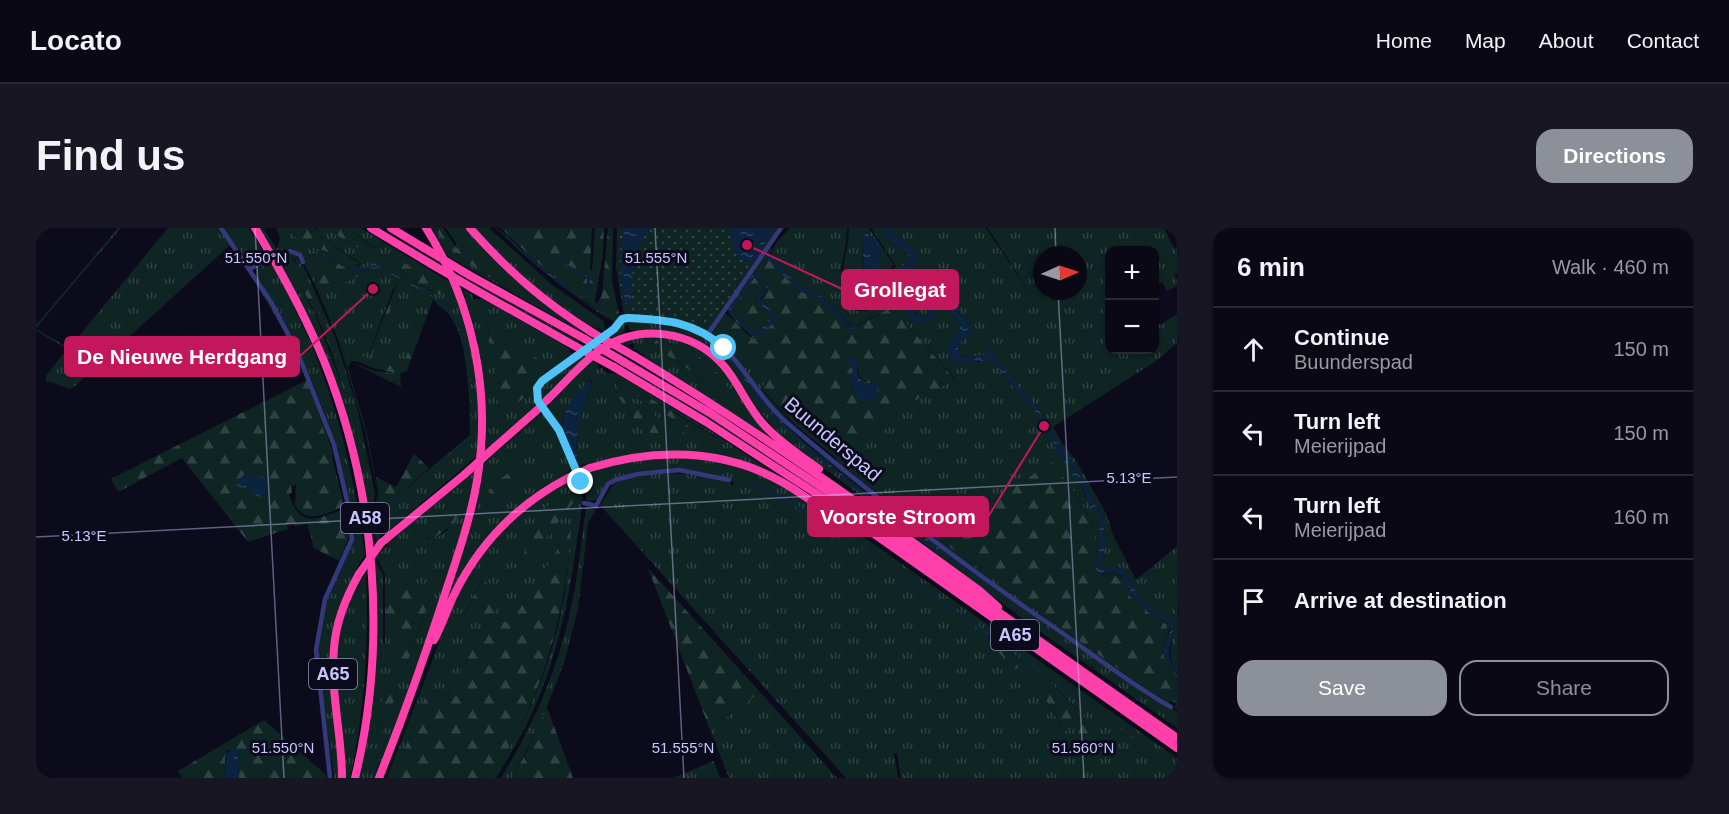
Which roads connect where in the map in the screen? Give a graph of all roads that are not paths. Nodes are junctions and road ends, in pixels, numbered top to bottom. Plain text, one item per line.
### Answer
1 (221, 228) edge
2 (255, 228) edge
3 (371, 228) edge
4 (391, 228) edge
5 (426, 228) edge
6 (470, 228) edge
7 (781, 228) edge
8 (279, 255) dead end
9 (266, 261) dead end
10 (303, 262) dead end
11 (250, 269) junction
12 (708, 334) junction
13 (729, 480) dead end
14 (581, 482) dead end
15 (847, 494) junction
16 (584, 503) dead end
17 (863, 527) junction
18 (1023, 630) junction
19 (423, 660) junction
20 (1172, 707) dead end
21 (1173, 739) edge
22 (1177, 748) edge
23 (330, 778) edge
24 (342, 778) edge
25 (355, 778) edge
26 (379, 778) edge

1 - 11 street
2 - 25 highway, A58
3 - 17 highway, A65, bridge
4 - 18 highway, A65, bridge
5 - 19 highway
6 - 15 highway, A65, bridge
7 - 12 street
8 - 10 street
9 - 11 street
11 - 23 street
12 - 14 street, Buunderspad
12 - 20 street, Buunderspad
13 - 16 street
15 - 18 highway, A65
15 - 24 highway, A65, bridge
17 - 19 highway, bridge
17 - 21 highway, A65
18 - 21 highway, A65
19 - 26 highway
21 - 22 highway, A65

